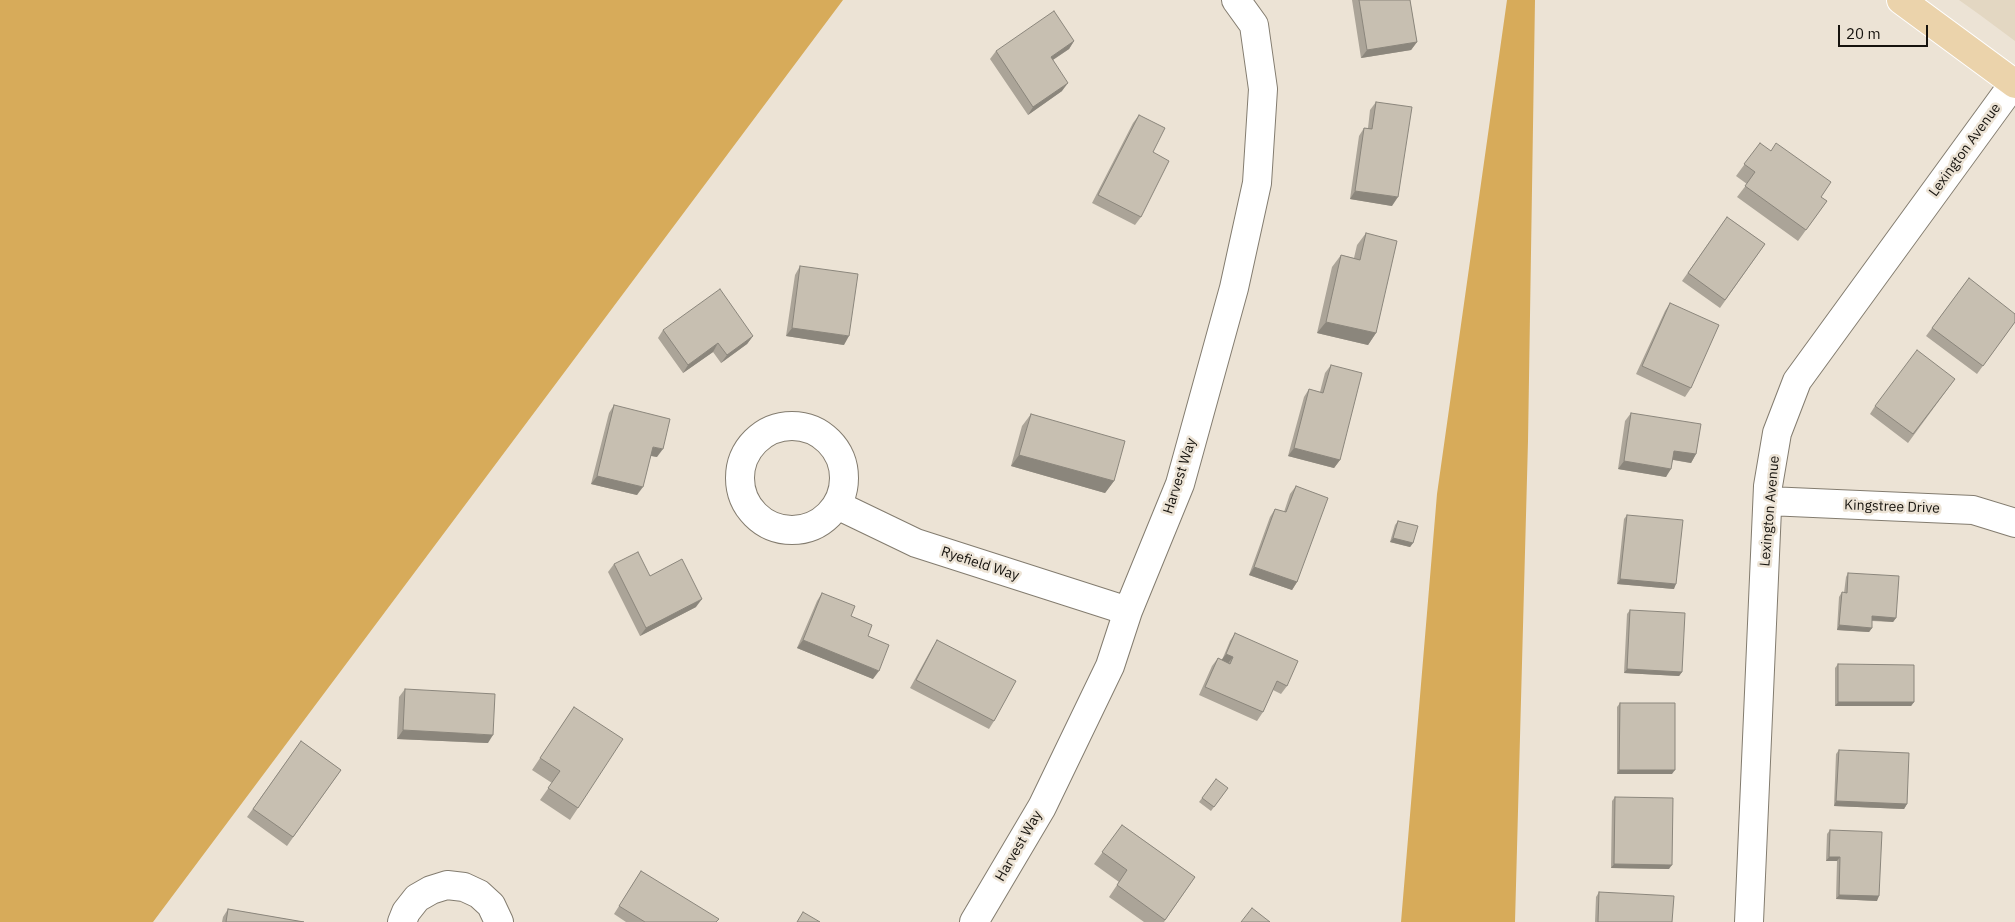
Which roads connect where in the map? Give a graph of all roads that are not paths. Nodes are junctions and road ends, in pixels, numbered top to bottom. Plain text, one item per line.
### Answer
1 (1236, 0) edge
2 (1901, 0) edge
3 (2014, 84) edge
4 (1768, 501) junction
5 (837, 505) dead end
6 (2015, 523) edge
7 (1128, 610) junction
8 (977, 921) edge
9 (402, 922) edge
10 (499, 922) edge
11 (1749, 922) edge

1 - 7 street, Harvest Way
2 - 3 main road
3 - 4 street, Lexington Avenue
4 - 6 street, Kingstree Drive
4 - 11 street, Lexington Avenue
5 - 7 street, Ryefield Way
7 - 8 street, Harvest Way
9 - 10 street

